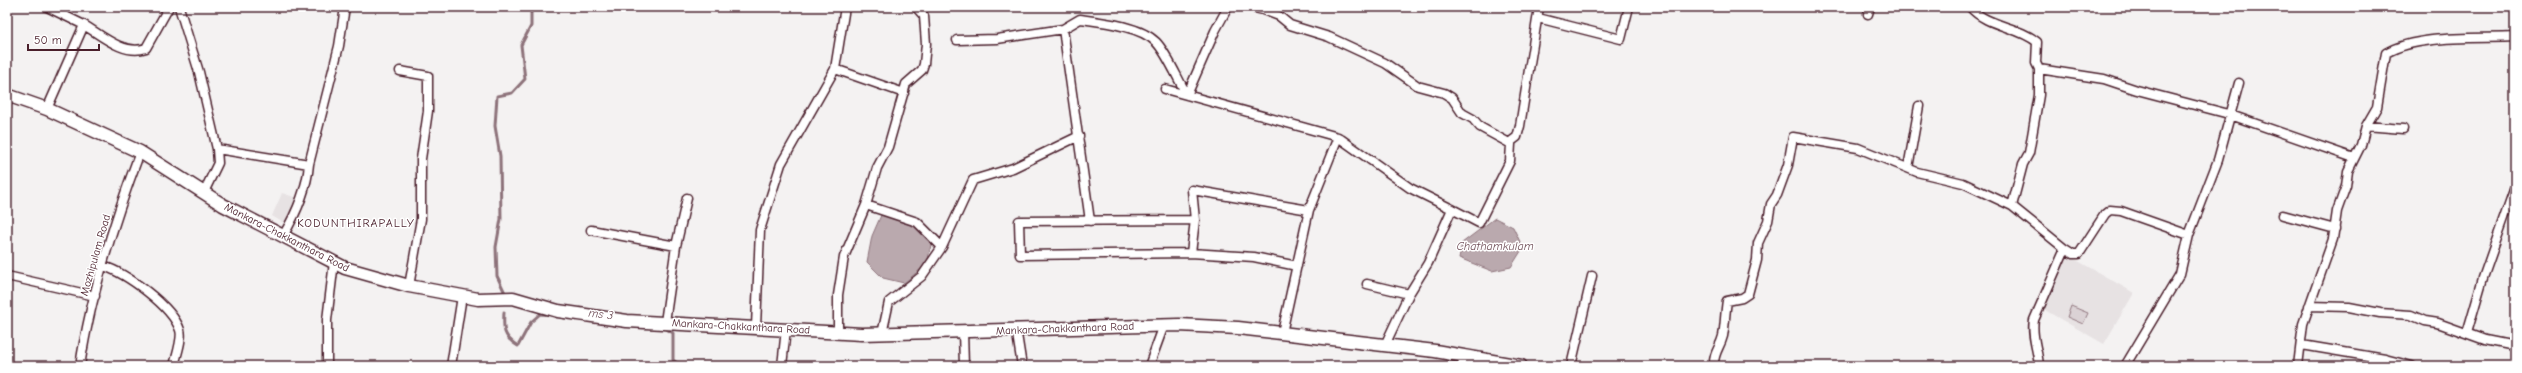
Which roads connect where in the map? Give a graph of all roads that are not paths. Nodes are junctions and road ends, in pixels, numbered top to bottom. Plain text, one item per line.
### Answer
1 (47, 7) edge
2 (169, 7) edge
3 (179, 7) edge
4 (345, 7) edge
5 (845, 7) edge
6 (916, 7) edge
7 (1228, 7) edge
8 (1250, 7) edge
9 (1539, 7) edge
10 (1630, 7) edge
11 (1970, 7) edge
12 (1263, 8) edge
13 (1538, 18) junction
14 (84, 25) junction
15 (1063, 29) junction
16 (2515, 37) edge
17 (958, 40) dead end
18 (835, 69) junction
19 (2039, 69) junction
20 (400, 71) dead end
21 (2238, 83) dead end
22 (1165, 89) dead end
23 (904, 93) junction
24 (7, 95) edge
25 (1187, 95) junction
26 (1919, 106) dead end
27 (47, 109) junction
28 (2231, 115) junction
29 (2366, 126) junction
30 (2403, 129) dead end
31 (1079, 136) junction
32 (1338, 137) junction
33 (1510, 143) junction
34 (216, 149) junction
35 (140, 152) junction
36 (2354, 158) junction
37 (309, 164) junction
38 (1908, 168) junction
39 (2515, 187) edge
40 (204, 192) junction
41 (687, 198) dead end
42 (866, 205) junction
43 (2012, 206) junction
44 (1452, 209) junction
45 (1309, 210) junction
46 (2282, 215) dead end
47 (1195, 220) junction
48 (1090, 221) junction
49 (2335, 229) junction
50 (591, 230) dead end
51 (2190, 235) junction
52 (283, 236) junction
53 (676, 246) junction
54 (942, 247) junction
55 (2065, 249) junction
56 (1191, 253) junction
57 (334, 262) junction
58 (103, 266) junction
59 (1297, 266) junction
60 (7, 276) edge
61 (1592, 276) dead end
62 (1367, 284) dead end
63 (408, 286) junction
64 (1409, 294) junction
65 (95, 296) junction
66 (462, 296) junction
67 (2309, 306) junction
68 (665, 322) junction
69 (1164, 325) junction
70 (756, 327) junction
71 (1016, 328) junction
72 (786, 329) junction
73 (963, 331) junction
74 (838, 332) junction
75 (1282, 333) junction
76 (2467, 333) junction
77 (882, 334) junction
78 (1385, 345) junction
79 (2302, 345) junction
80 (2515, 346) edge
81 (1463, 361) edge
82 (80, 366) edge
83 (174, 366) edge
84 (327, 366) edge
85 (451, 366) edge
86 (782, 366) edge
87 (964, 366) edge
88 (1022, 366) edge
89 (1149, 366) edge
90 (1521, 366) edge
91 (1571, 366) edge
92 (1714, 366) edge
93 (2039, 366) edge
94 (2125, 366) edge
95 (2298, 366) edge
96 (2412, 366) edge

1 - 14 street
2 - 14 street
3 - 34 street
4 - 37 street
5 - 18 street
6 - 23 street
7 - 25 street
8 - 12 street
9 - 13 street
10 - 13 street
11 - 19 street
12 - 33 street
13 - 33 street
14 - 27 street
15 - 17 street
15 - 25 street
15 - 31 street
16 - 29 street
18 - 23 street
18 - 70 street
19 - 28 street
19 - 43 street
20 - 63 street
21 - 28 street
22 - 25 street
23 - 42 street
24 - 27 main road, Mankara-Chakkanthara Road
25 - 32 street
26 - 38 street
27 - 35 main road, Mankara-Chakkanthara Road
28 - 36 street
28 - 51 street
29 - 30 street
29 - 36 street
31 - 48 street
31 - 54 street
32 - 44 street
32 - 45 street
33 - 44 street
34 - 37 street
34 - 40 street
35 - 40 main road, Mankara-Chakkanthara Road
35 - 58 street, Mozhipulam Road
36 - 49 street
37 - 52 street
38 - 43 street
38 - 92 street
39 - 76 street
40 - 52 main road, Mankara-Chakkanthara Road
41 - 53 street
42 - 54 street
42 - 74 street
43 - 55 street
44 - 64 street
45 - 47 street
45 - 59 street
46 - 49 street
47 - 48 street
47 - 56 street
48 - 56 street
49 - 67 street
50 - 53 street
51 - 55 street
51 - 94 street
52 - 57 main road, Mankara-Chakkanthara Road
53 - 68 street
54 - 77 street
55 - 93 street
56 - 59 street
57 - 63 main road, Mankara-Chakkanthara Road
57 - 84 street
58 - 65 street, Mozhipulam Road
58 - 83 street
59 - 75 street
60 - 65 street
61 - 91 street
62 - 64 street
63 - 66 main road, Mankara-Chakkanthara Road
64 - 78 street
65 - 82 street, Mozhipulam Road
66 - 68 main road, Mankara-Chakkanthara Road
66 - 85 street
67 - 76 street
67 - 79 street
68 - 70 main road, Mankara-Chakkanthara Road
69 - 71 main road, Mankara-Chakkanthara Road
69 - 75 main road, Mankara-Chakkanthara Road
69 - 89 street
70 - 72 main road, Mankara-Chakkanthara Road
71 - 73 main road, Mankara-Chakkanthara Road
71 - 88 street
72 - 74 main road, Mankara-Chakkanthara Road
72 - 86 street
73 - 77 main road, Mankara-Chakkanthara Road
73 - 87 street
74 - 77 main road, Mankara-Chakkanthara Road
75 - 78 main road, Mankara-Chakkanthara Road
76 - 80 street
78 - 81 main road, Mankara-Chakkanthara Road
79 - 95 street
79 - 96 street
81 - 90 main road, Mankara-Chakkanthara Road

